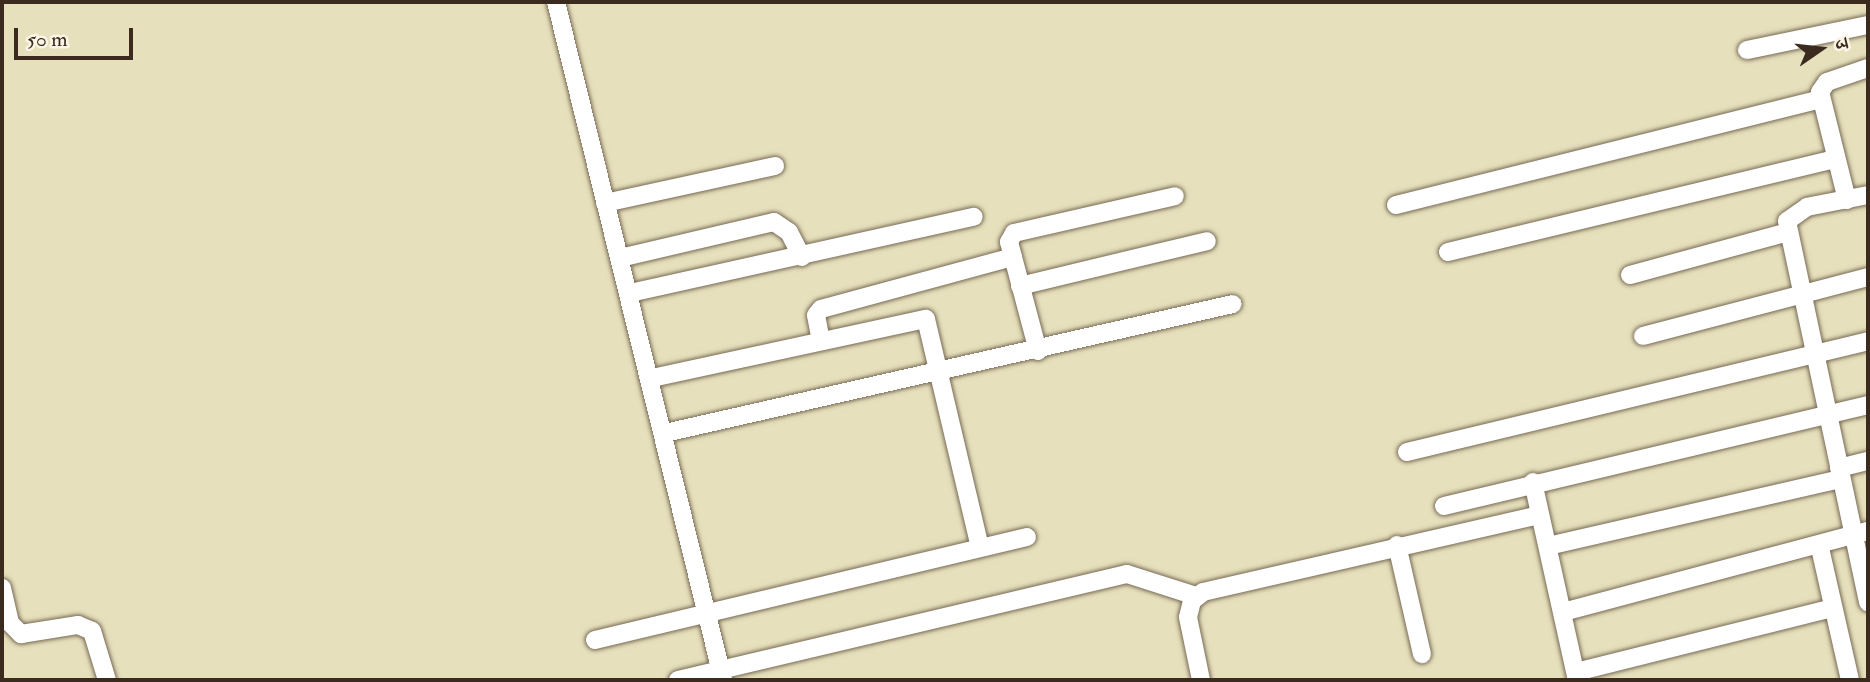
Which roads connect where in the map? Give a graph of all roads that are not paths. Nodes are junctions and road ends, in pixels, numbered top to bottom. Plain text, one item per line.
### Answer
1 (556, 2) edge
2 (1868, 25) edge
3 (1747, 50) dead end
4 (1868, 68) edge
5 (1821, 99) junction
6 (1836, 159) junction
7 (775, 166) dead end
8 (1868, 195) edge
9 (1175, 196) dead end
10 (1847, 200) junction
11 (605, 203) junction
12 (1396, 205) dead end
13 (974, 217) dead end
14 (1788, 232) junction
15 (1207, 241) dead end
16 (1448, 252) dead end
17 (802, 257) junction
18 (1013, 257) junction
19 (620, 258) junction
20 (1630, 275) dead end
21 (1868, 277) edge
22 (1020, 286) junction
23 (630, 293) junction
24 (1801, 294) junction
25 (1233, 304) dead end
26 (1643, 336) dead end
27 (821, 341) junction
28 (1868, 341) edge
29 (1038, 351) junction
30 (1816, 353) junction
31 (942, 374) junction
32 (652, 378) junction
33 (1868, 405) edge
34 (1829, 415) junction
35 (665, 433) junction
36 (1407, 452) dead end
37 (1868, 461) edge
38 (1840, 474) junction
39 (1533, 482) junction
40 (1444, 506) dead end
41 (1539, 515) junction
42 (1861, 535) edge
43 (1027, 537) dead end
44 (979, 544) junction
45 (1397, 545) junction
46 (1548, 546) junction
47 (1820, 548) junction
48 (2, 588) edge
49 (1196, 596) junction
50 (1868, 603) edge
51 (1833, 608) junction
52 (1563, 612) junction
53 (709, 614) junction
54 (595, 640) dead end
55 (1422, 654) dead end
56 (722, 675) edge
57 (1577, 676) edge
58 (107, 680) edge
59 (678, 680) edge
60 (1201, 680) edge
61 (1850, 680) edge

1 - 11 street
2 - 3 street
4 - 5 street
5 - 6 street
5 - 12 street
6 - 10 street
6 - 16 street
7 - 11 street
8 - 10 street
9 - 18 street
10 - 14 street
11 - 19 street
13 - 17 street
14 - 20 street
14 - 24 street
15 - 22 street
17 - 19 street
17 - 23 street
18 - 22 street
18 - 27 street
19 - 23 street
21 - 24 street
22 - 29 street
23 - 32 street
24 - 26 street
24 - 30 street
25 - 29 street
27 - 31 street
27 - 32 street
28 - 30 street
29 - 31 street
30 - 34 street
30 - 36 street
31 - 35 street
31 - 44 street
32 - 35 street
33 - 34 street
34 - 38 street
34 - 39 street
35 - 53 street
37 - 38 street
38 - 42 street
38 - 46 street
39 - 40 street
39 - 41 street
41 - 45 street
41 - 46 street
42 - 47 street
42 - 50 street
43 - 44 street
44 - 53 street
45 - 49 street
45 - 55 street
46 - 52 street
47 - 51 street
47 - 52 street
48 - 58 street
49 - 56 street
49 - 60 street
51 - 57 street
51 - 61 street
52 - 57 street
53 - 54 street
53 - 56 street
56 - 59 street

